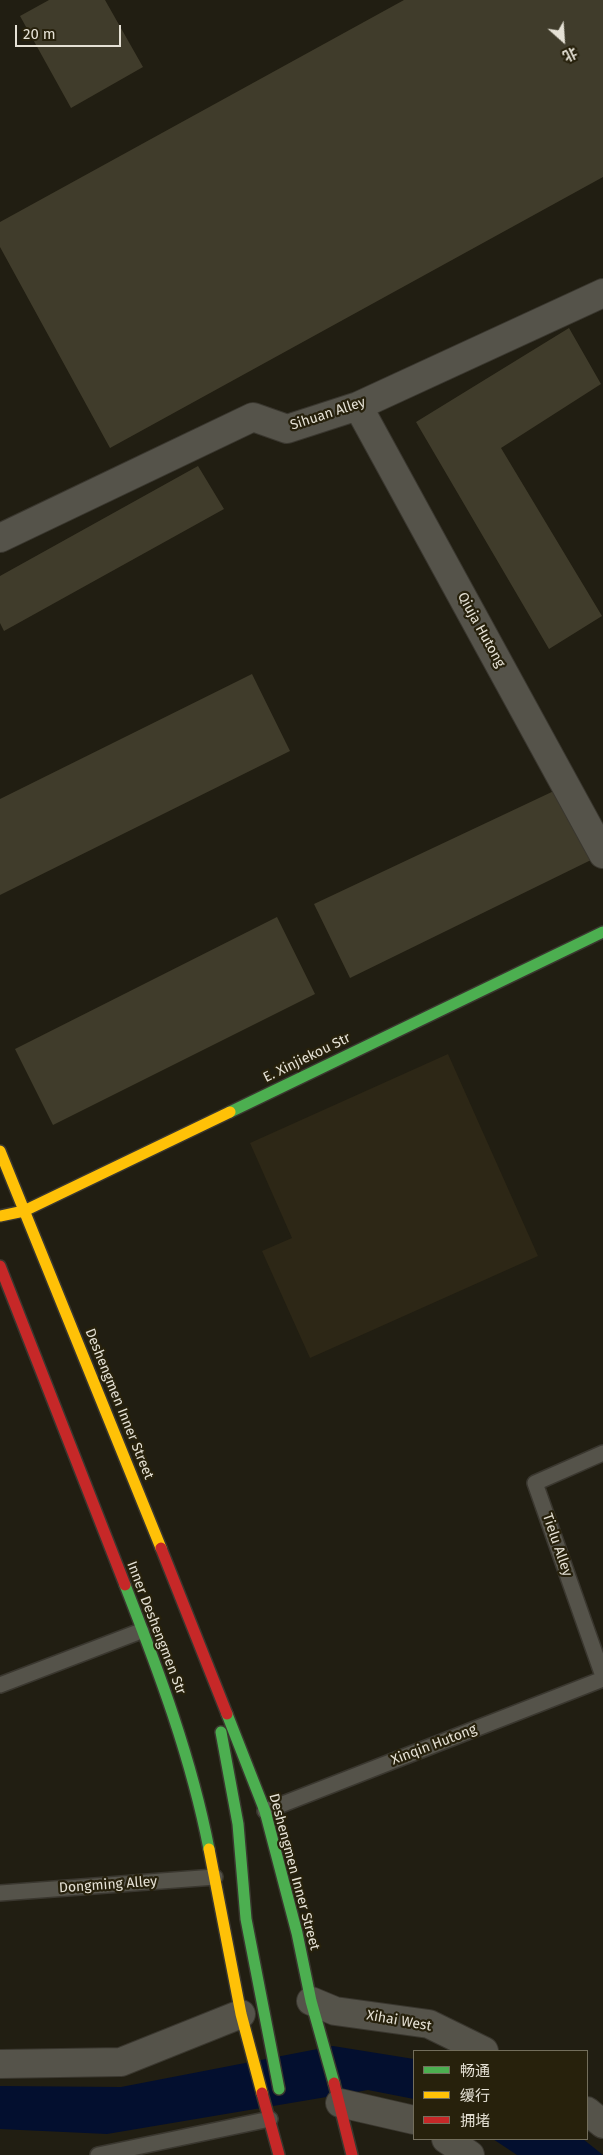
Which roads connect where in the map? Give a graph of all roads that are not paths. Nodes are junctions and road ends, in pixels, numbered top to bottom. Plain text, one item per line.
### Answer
1 (603, 293) edge
2 (358, 406) junction
3 (0, 538) edge
4 (603, 854) edge
5 (603, 932) edge
6 (0, 1151) edge
7 (24, 1211) junction
8 (0, 1216) edge
9 (0, 1266) edge
10 (603, 1453) edge
11 (141, 1631) junction
12 (210, 1669) junction
13 (603, 1678) edge
14 (0, 1685) edge
15 (265, 1811) junction
16 (215, 1877) junction
17 (0, 1893) edge
18 (311, 2001) junction
19 (251, 2009) junction
20 (482, 2050) edge
21 (0, 2064) edge
22 (282, 2098) dead end
23 (340, 2103) junction
24 (588, 2112) edge
25 (270, 2119) junction
26 (413, 2120) edge
27 (603, 2124) edge
28 (448, 2140) edge
29 (98, 2155) edge
30 (279, 2155) edge
31 (352, 2155) edge
32 (470, 2155) edge

1 - 2 street, Sihuan Alley
2 - 3 street, Sihuan Alley
2 - 4 street, Qiuja Hutong
5 - 7 main road, E. Xinjiekou Str
6 - 7 main road, Deshengmen Inner Street
7 - 8 main road, E. Xinjiekou Str
7 - 12 main road, Deshengmen Inner Street
9 - 11 main road, Inner Deshengmen Str
10 - 13 lane, Tielu Alley
11 - 14 lane
11 - 16 main road, Inner Deshengmen Str
12 - 15 main road, Deshengmen Inner Street
12 - 19 main road, Deshengmen Inner Street
13 - 15 lane, Xinqin Hutong
15 - 18 main road, Deshengmen Inner Street
16 - 17 lane, Dongming Alley
16 - 19 main road, Inner Deshengmen Str
18 - 20 street, Xihai West
18 - 23 main road, Deshengmen Inner Street
19 - 21 street
19 - 22 main road
19 - 25 main road
23 - 26 street
23 - 31 main road
24 - 27 street
25 - 29 lane
25 - 30 main road
28 - 32 street

